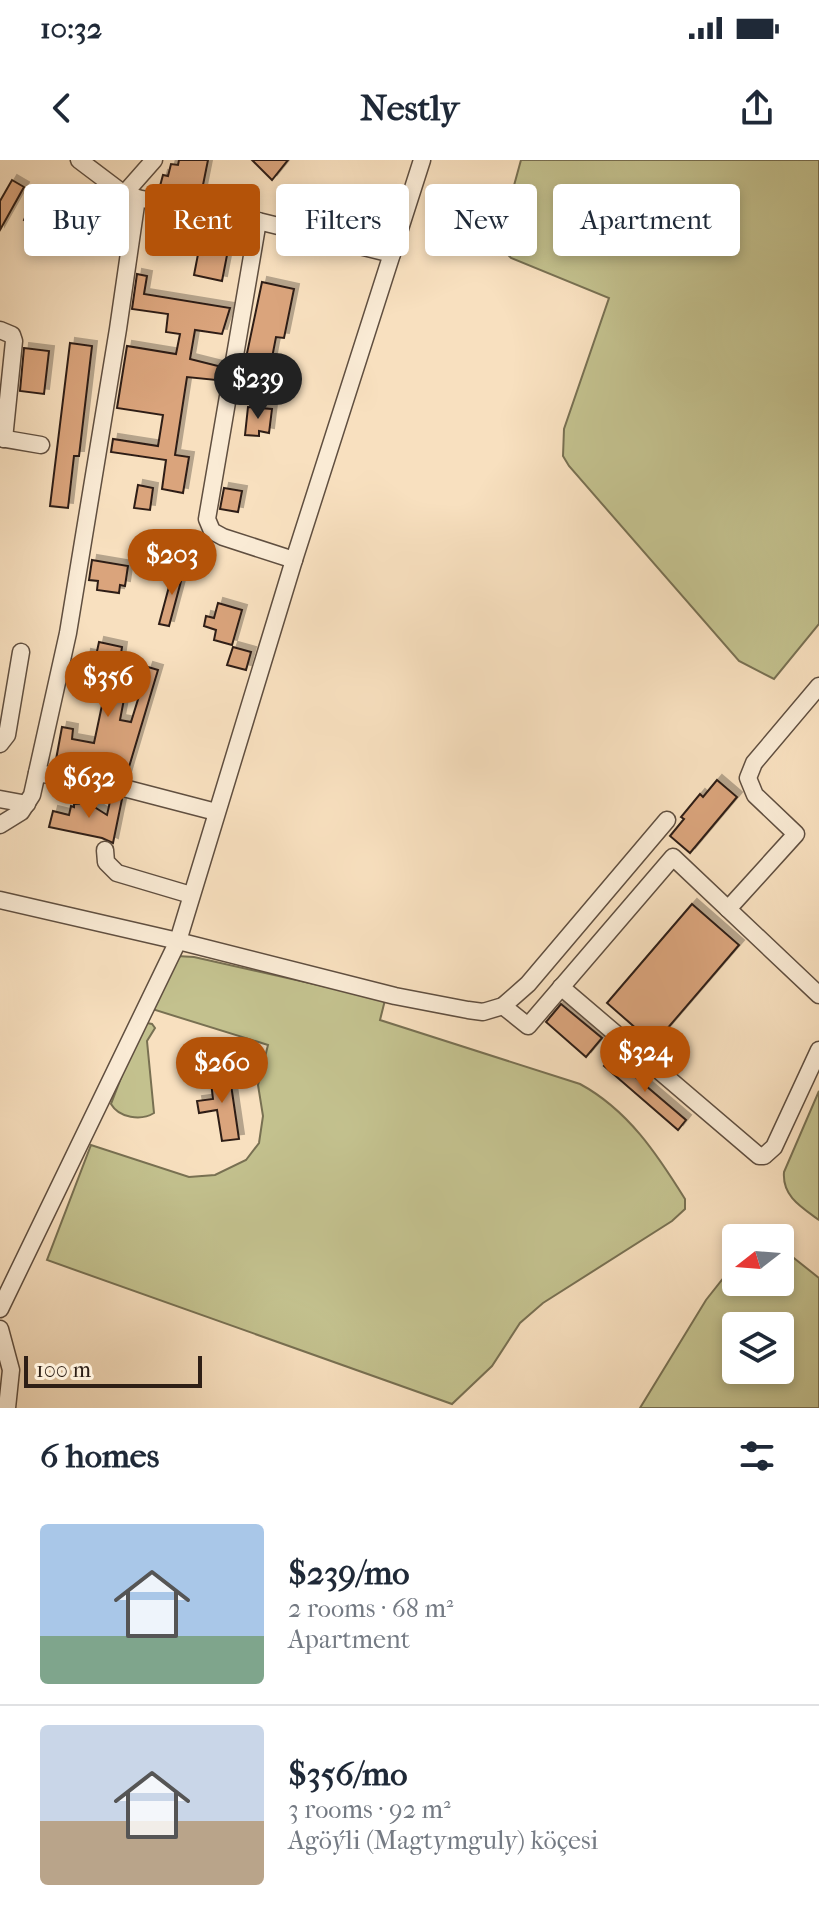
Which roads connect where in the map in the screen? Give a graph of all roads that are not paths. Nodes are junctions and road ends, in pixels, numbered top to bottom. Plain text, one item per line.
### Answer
1 (79, 160) edge
2 (154, 160) edge
3 (422, 160) edge
4 (130, 196) junction
5 (145, 199) edge
6 (409, 201) edge
7 (252, 256) edge
8 (391, 256) edge
9 (0, 330) edge
10 (2, 438) edge
11 (41, 445) dead end
12 (294, 560) junction
13 (21, 652) dead end
14 (819, 686) edge
15 (0, 744) edge
16 (37, 773) junction
17 (0, 799) edge
18 (27, 804) junction
19 (216, 812) junction
20 (667, 820) dead end
21 (0, 825) edge
22 (105, 850) dead end
23 (191, 895) junction
24 (0, 900) edge
25 (728, 909) junction
26 (178, 941) junction
27 (561, 987) junction
28 (819, 995) edge
29 (503, 1006) junction
30 (819, 1050) edge
31 (0, 1309) edge
32 (0, 1329) edge
33 (7, 1408) edge

1 - 4 street
2 - 4 street
3 - 6 street
4 - 5 street
4 - 16 street
7 - 12 street
8 - 12 street
9 - 10 street
10 - 11 street
12 - 19 street
13 - 15 street
14 - 25 street
16 - 18 street
16 - 19 street
17 - 18 street
18 - 21 street
19 - 23 street
20 - 29 street
22 - 23 street
23 - 26 street
24 - 26 street
25 - 27 street
25 - 28 street
26 - 29 street
26 - 31 street
27 - 29 street
27 - 30 street
32 - 33 street

